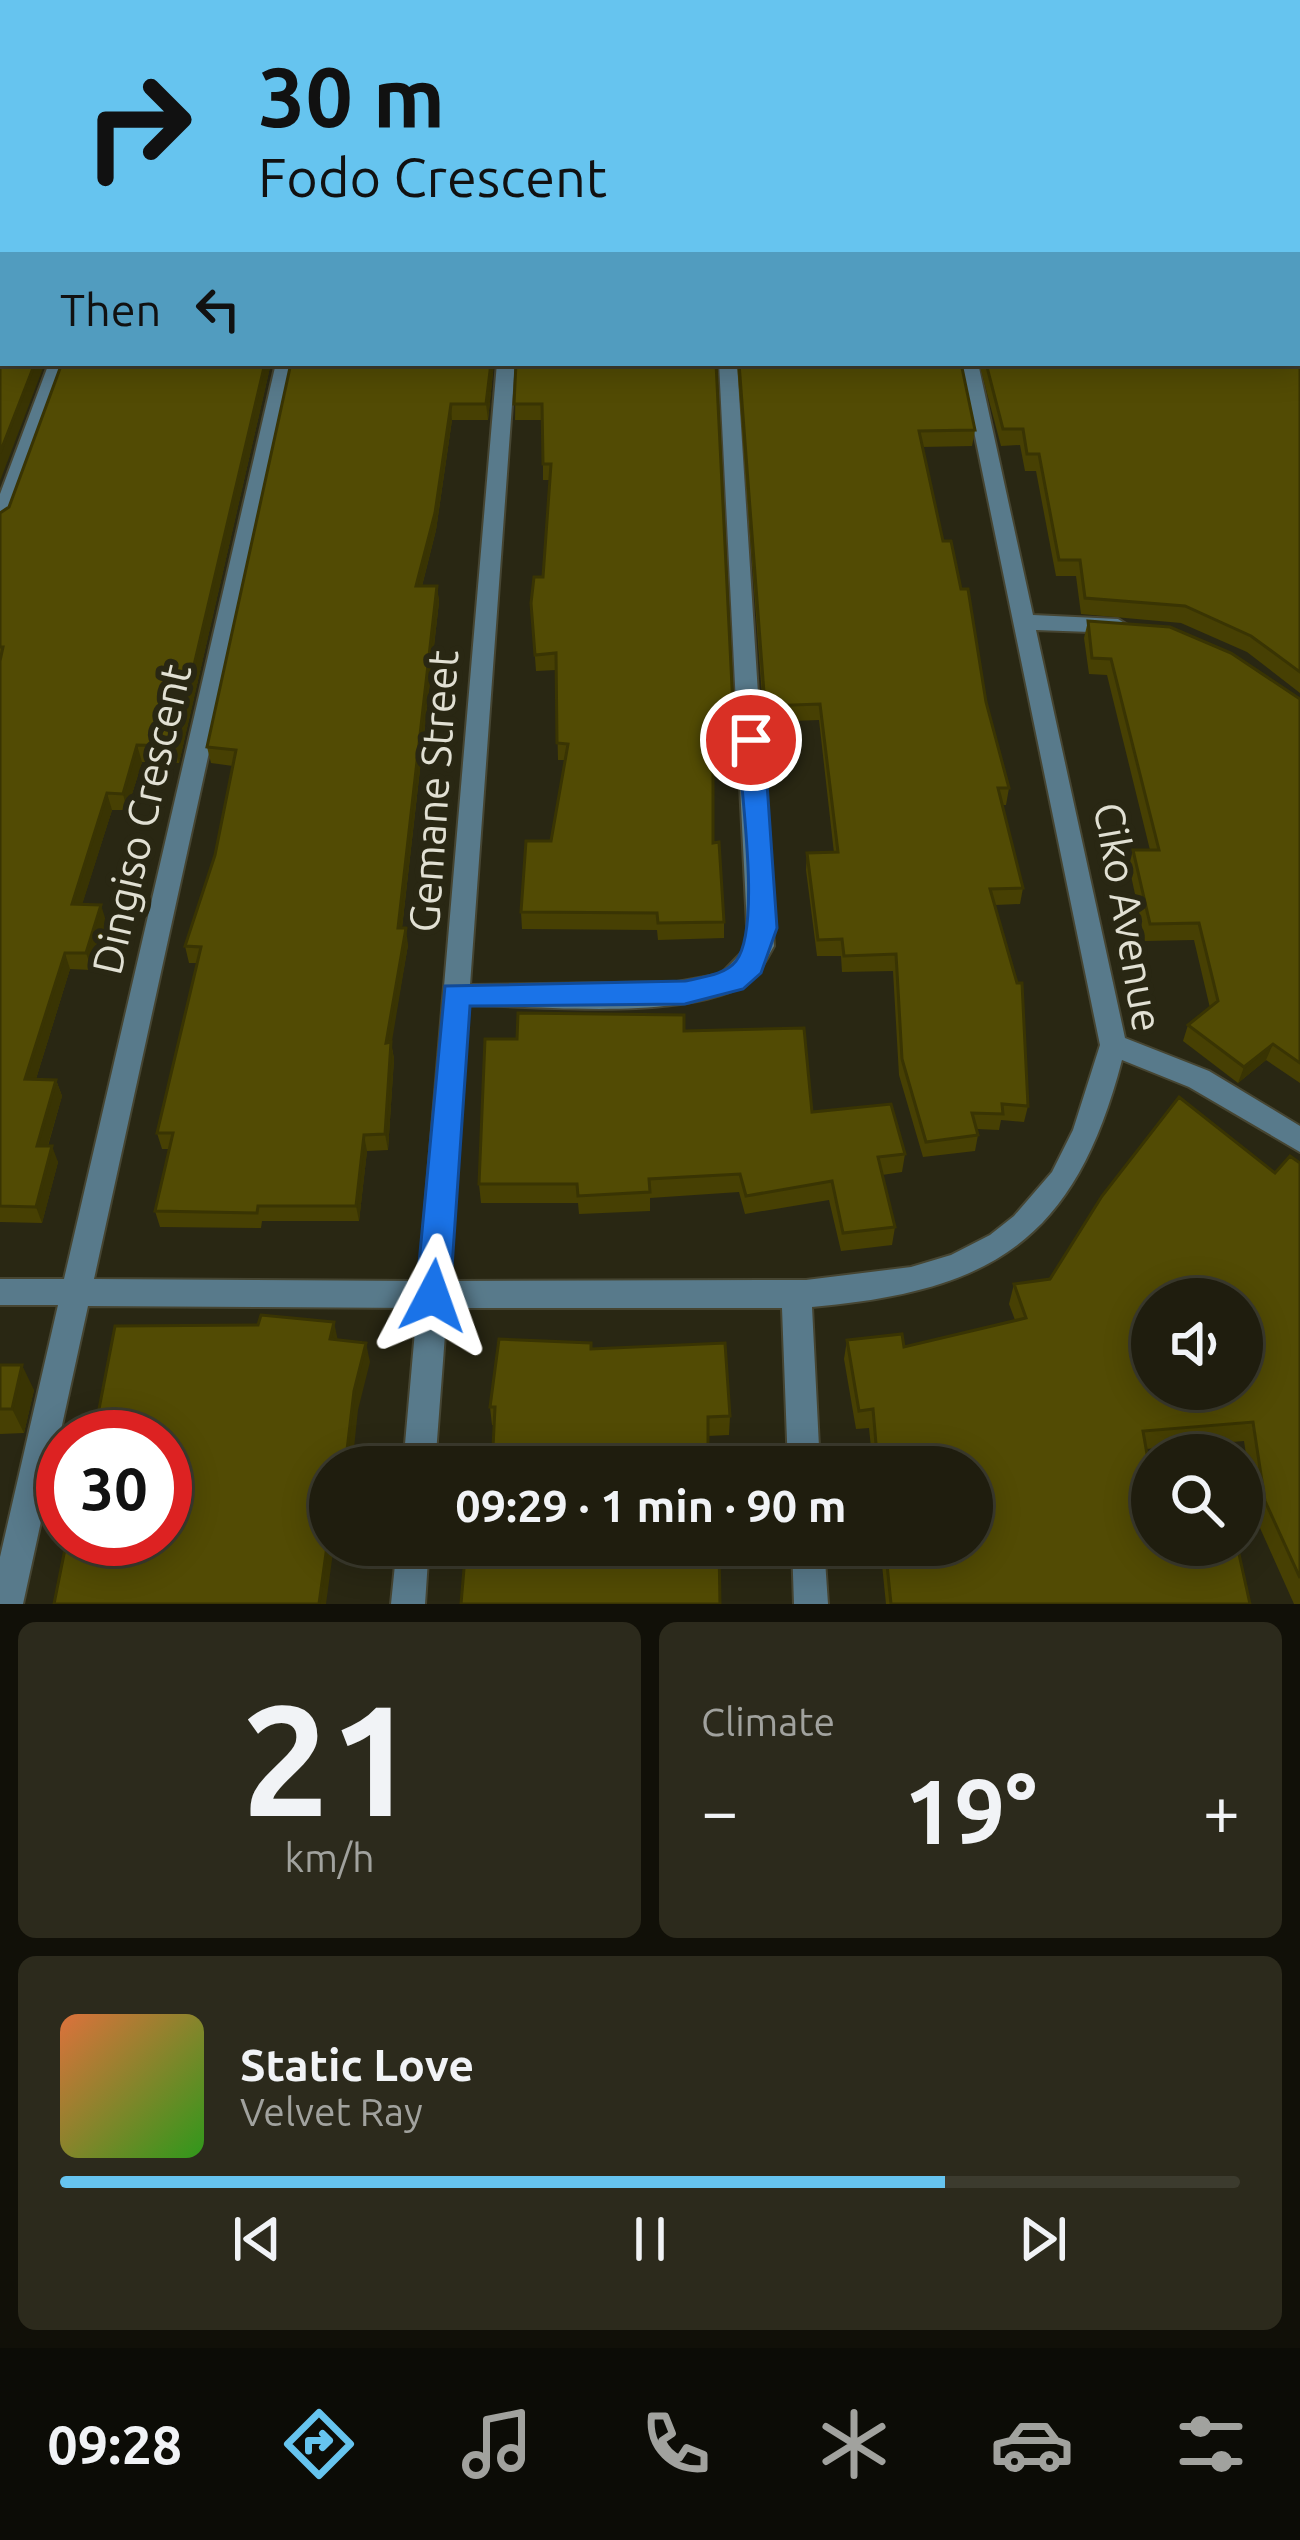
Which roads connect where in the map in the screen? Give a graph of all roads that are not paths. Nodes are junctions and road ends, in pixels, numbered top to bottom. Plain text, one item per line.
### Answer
1 (57, 366) edge
2 (284, 366) edge
3 (506, 366) edge
4 (728, 366) edge
5 (970, 366) edge
6 (0, 523) edge
7 (1025, 622) junction
8 (1138, 627) edge
9 (456, 995) junction
10 (1113, 1045) junction
11 (1300, 1140) edge
12 (796, 1291) junction
13 (0, 1292) edge
14 (74, 1292) junction
15 (433, 1296) junction
16 (421, 1446) edge
17 (803, 1446) edge
18 (411, 1566) edge
19 (809, 1566) edge
20 (6, 1604) edge
21 (408, 1604) edge
22 (811, 1604) edge

1 - 6 street
2 - 14 street, Dingiso Crescent
3 - 9 street, Gemane Street
4 - 9 street
5 - 7 street, Ciko Avenue
7 - 8 street
7 - 10 street, Ciko Avenue
9 - 15 street, Gemane Street
10 - 11 street
10 - 12 street, Ciko Avenue
12 - 15 street, Ciko Avenue
12 - 17 street
13 - 14 street, Ciko Avenue
14 - 15 street, Ciko Avenue
14 - 20 street
15 - 16 street
18 - 21 street
19 - 22 street

